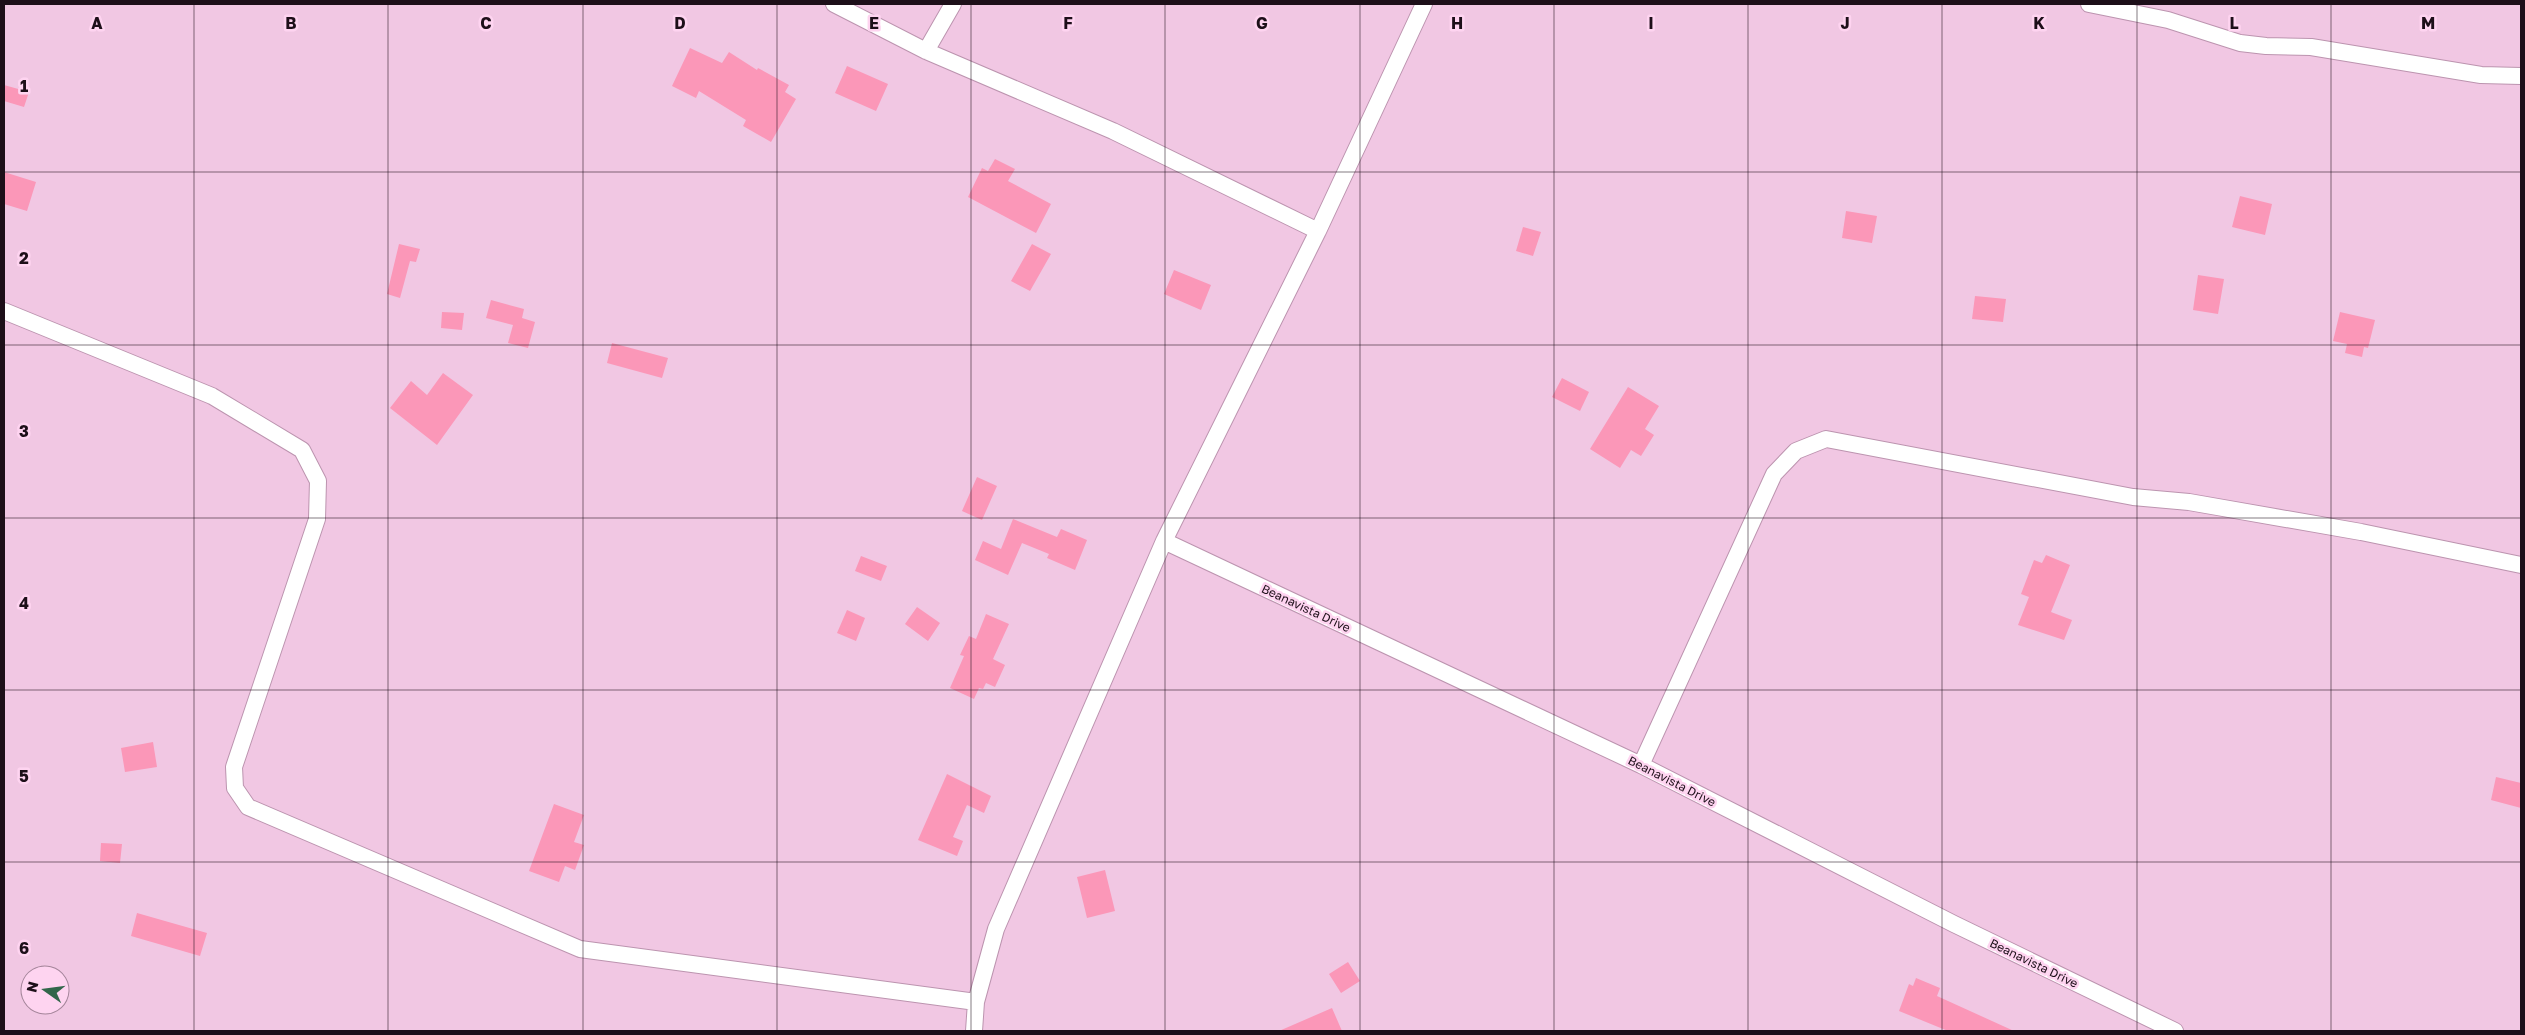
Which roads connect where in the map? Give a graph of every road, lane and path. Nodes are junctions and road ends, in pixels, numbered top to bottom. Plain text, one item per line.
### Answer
1 (834, 4) edge
2 (953, 4) edge
3 (1424, 4) edge
4 (2089, 4) edge
5 (926, 51) junction
6 (2521, 76) edge
7 (1318, 231) junction
8 (4, 311) edge
9 (1164, 541) junction
10 (2521, 565) edge
11 (1641, 765) junction
12 (976, 1002) junction
13 (974, 1031) edge
14 (2175, 1031) edge

1 - 5 street
2 - 5 street
3 - 7 street
4 - 6 street
5 - 7 street
7 - 9 street
8 - 12 street
9 - 11 street, Beanavista Drive
9 - 12 street
10 - 11 street
11 - 14 street, Beanavista Drive
12 - 13 street

